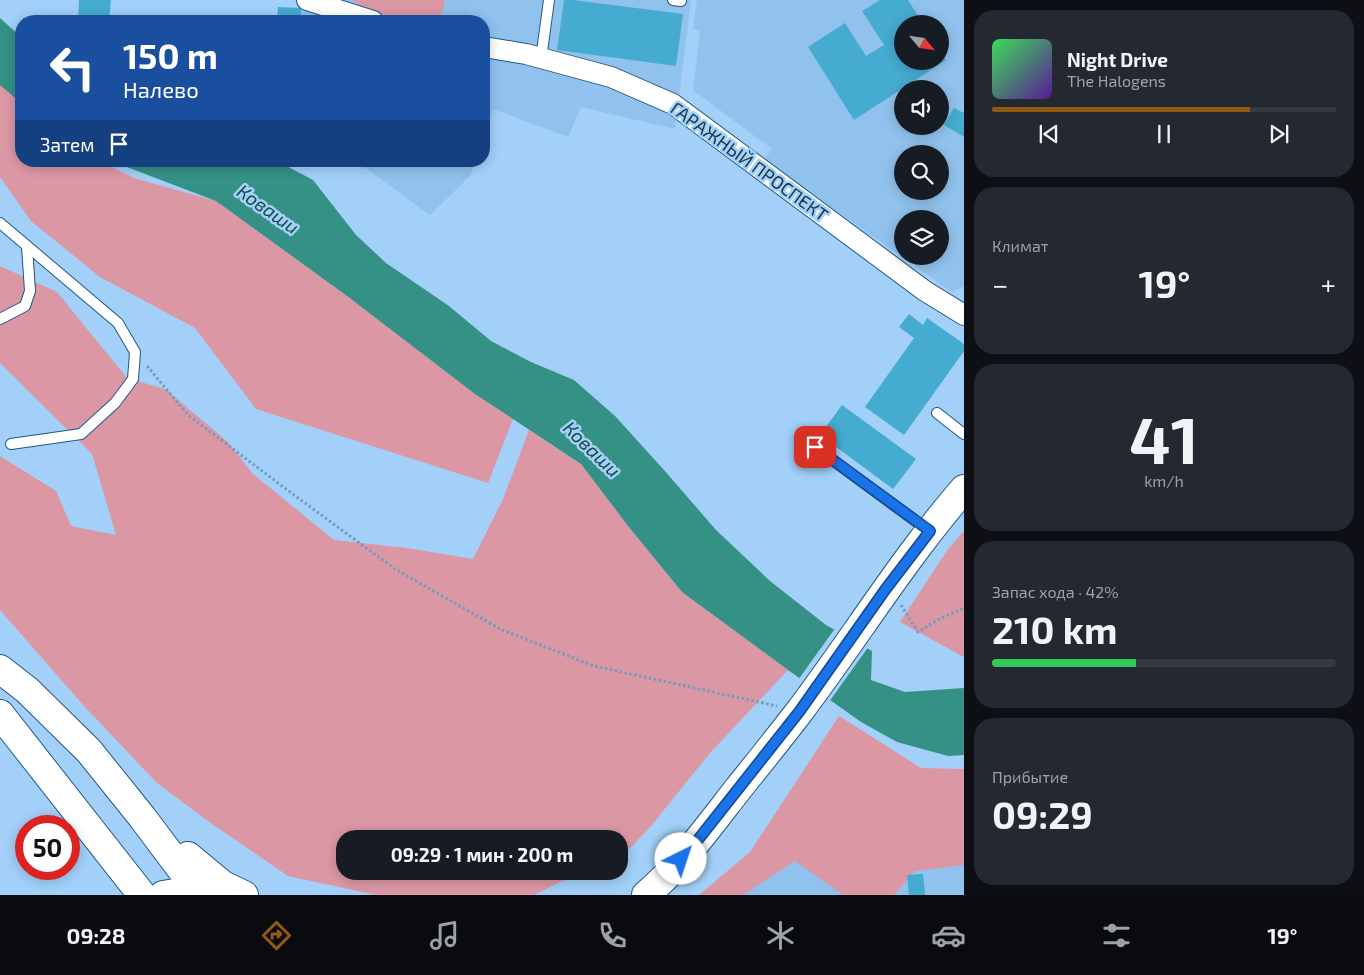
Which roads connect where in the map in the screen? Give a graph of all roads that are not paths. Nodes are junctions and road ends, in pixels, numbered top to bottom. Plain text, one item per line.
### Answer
1 (307, 0) edge
2 (549, 0) edge
3 (331, 4) edge
4 (358, 15) edge
5 (490, 48) edge
6 (541, 59) junction
7 (0, 224) edge
8 (27, 246) junction
9 (964, 315) edge
10 (0, 319) edge
11 (938, 413) dead end
12 (964, 434) edge
13 (11, 444) dead end
14 (815, 447) dead end
15 (964, 489) edge
16 (930, 531) junction
17 (0, 669) edge
18 (0, 714) edge
19 (142, 817) junction
20 (142, 895) edge
21 (162, 895) edge
22 (189, 895) edge
23 (205, 895) edge
24 (244, 895) edge
25 (646, 895) edge

1 - 3 street
2 - 6 lane
3 - 4 street
5 - 6 street, ГАРАЖНЫЙ ПРОСПЕКТ
6 - 9 street, ГАРАЖНЫЙ ПРОСПЕКТ
7 - 8 lane
8 - 10 lane
8 - 13 lane
11 - 12 lane
14 - 16 lane
15 - 16 main road
16 - 25 main road
17 - 19 main road
18 - 20 main road
19 - 23 main road
19 - 24 main road
21 - 22 main road

